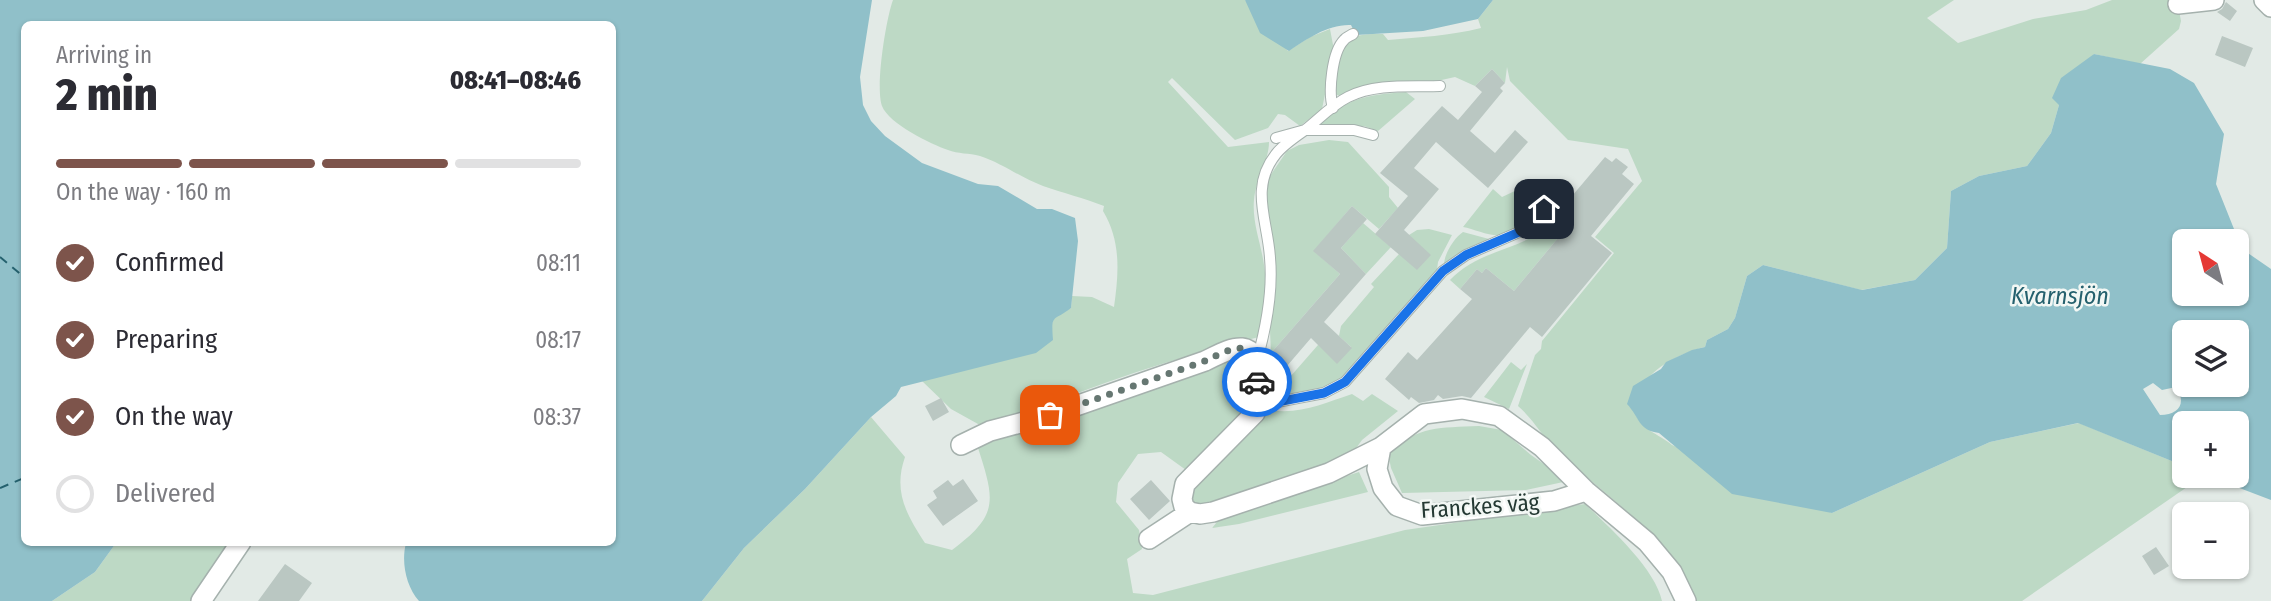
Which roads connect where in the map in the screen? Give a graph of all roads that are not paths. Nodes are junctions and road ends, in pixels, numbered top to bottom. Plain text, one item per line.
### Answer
1 (2214, 0) edge
2 (2264, 0) edge
3 (2178, 4) dead end
4 (2271, 7) edge
5 (1353, 34) dead end
6 (1440, 86) dead end
7 (1333, 108) junction
8 (1305, 130) junction
9 (1373, 135) dead end
10 (1276, 138) dead end
11 (1544, 209) dead end
12 (1257, 360) junction
13 (1256, 406) junction
14 (961, 445) dead end
15 (1381, 447) junction
16 (1586, 491) junction
17 (1190, 512) junction
18 (1150, 538) dead end
19 (238, 546) edge
20 (201, 601) edge
21 (1686, 601) edge

1 - 3 street
2 - 4 street
5 - 7 lane
6 - 7 lane
7 - 8 lane
8 - 9 lane
8 - 10 lane
8 - 12 lane
11 - 13 lane
12 - 13 street
12 - 14 street
13 - 17 street
15 - 16 street, Franckes väg
15 - 16 street, Franckes väg
15 - 17 street, Franckes väg
16 - 21 street, Franckes väg
17 - 18 street, Franckes väg
19 - 20 street

